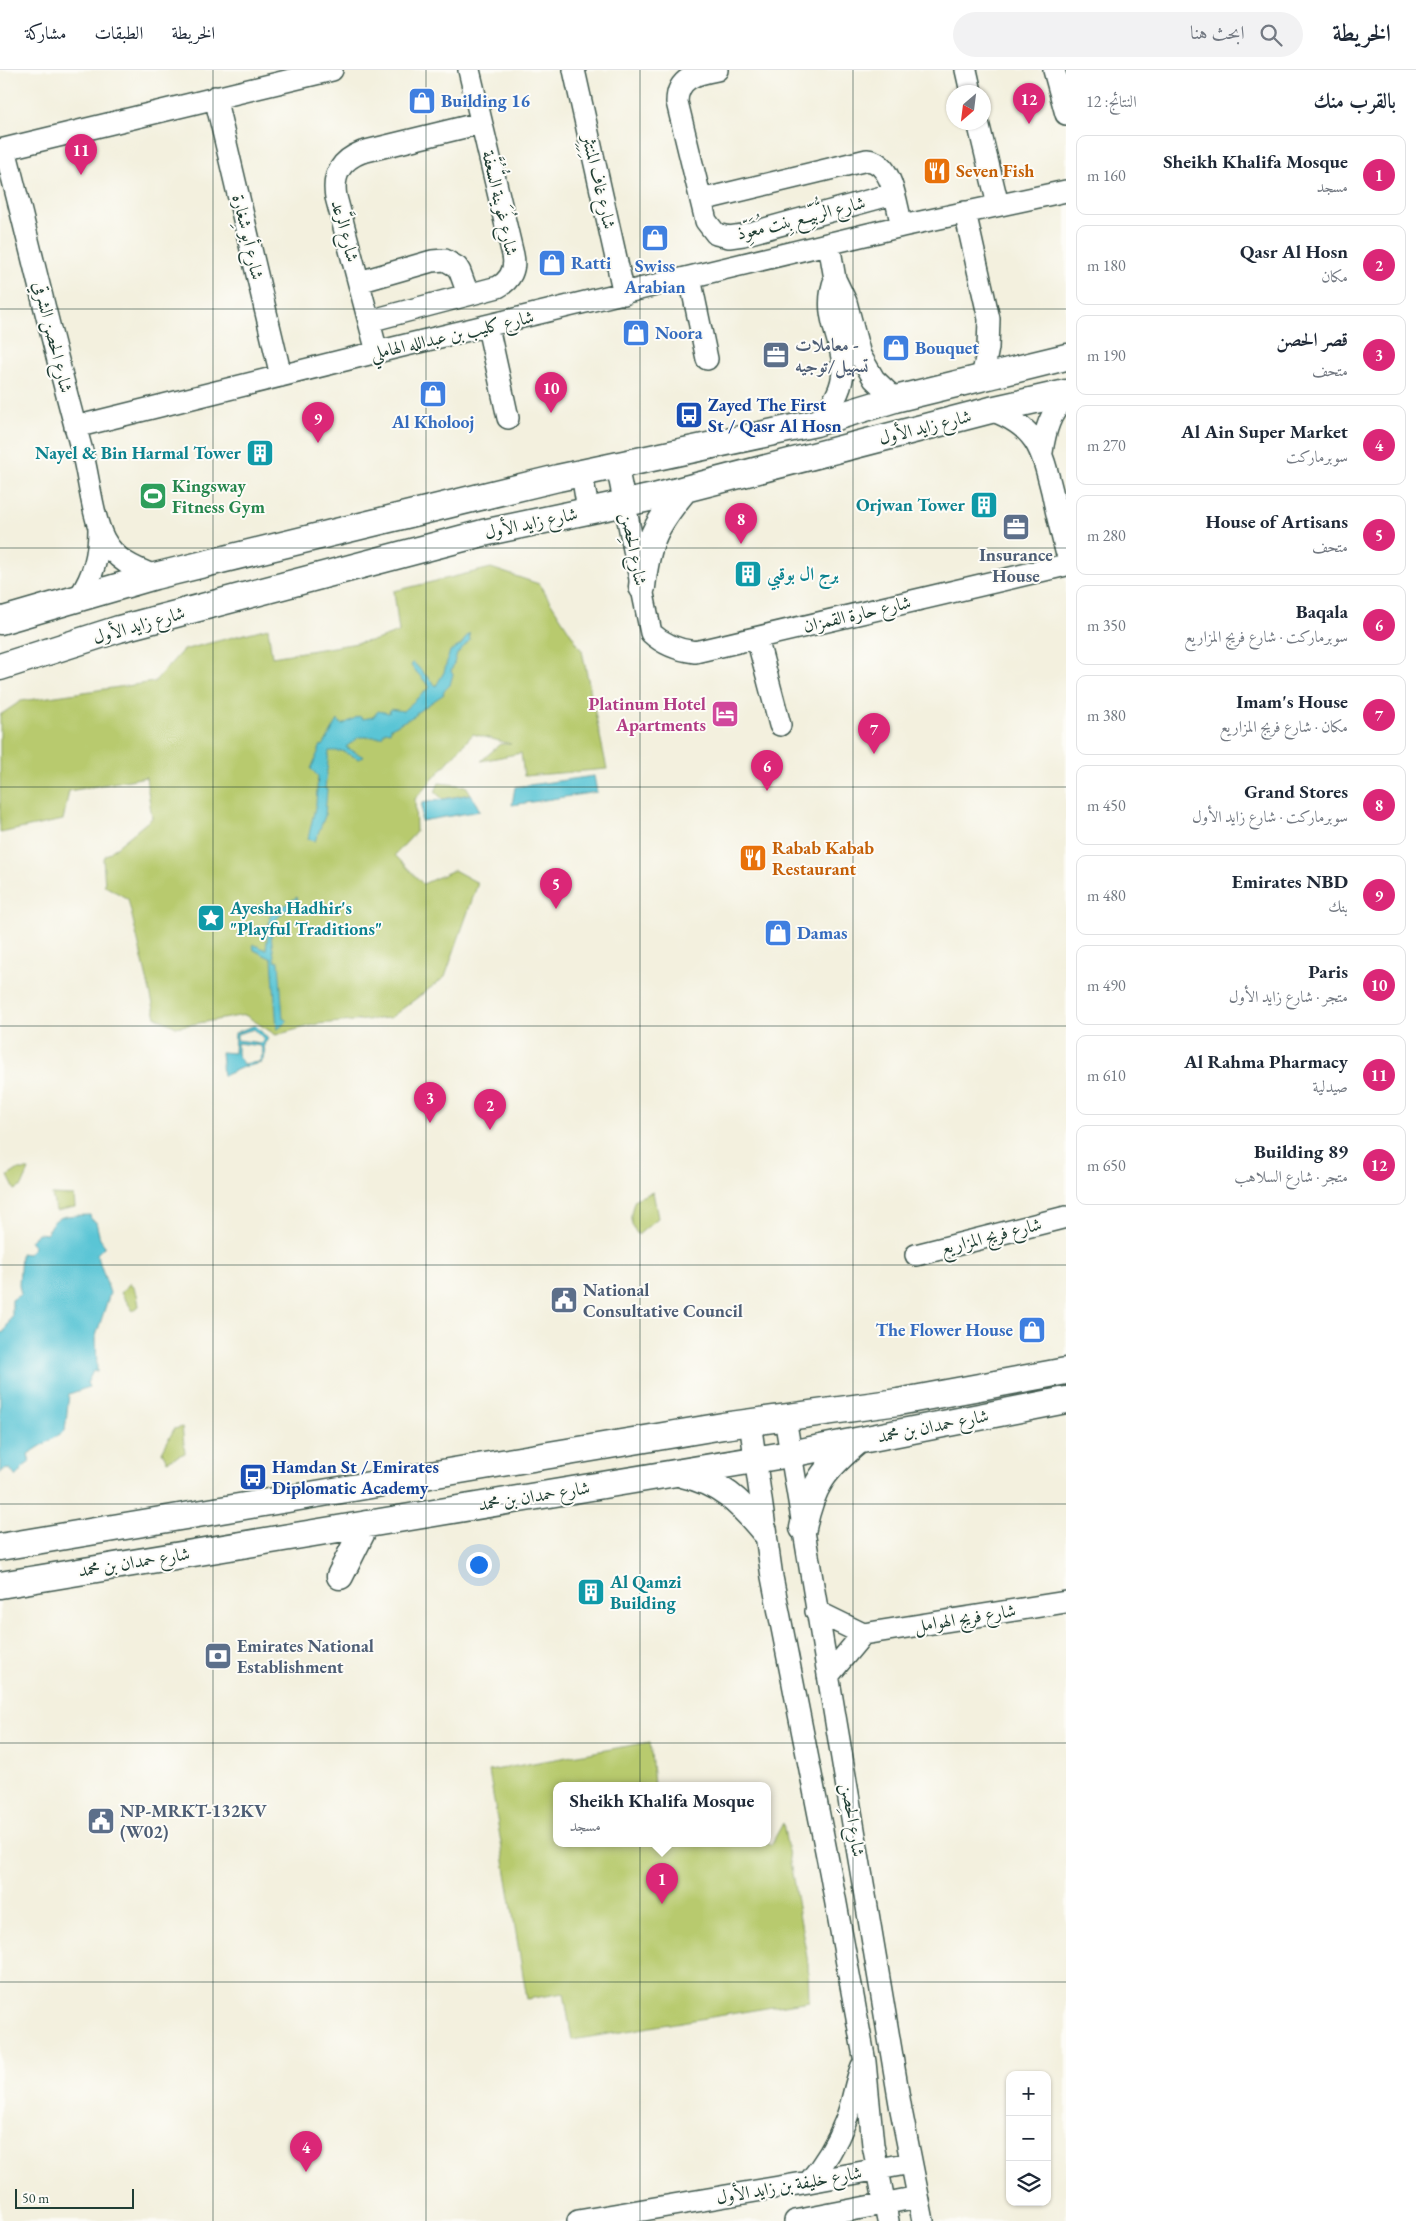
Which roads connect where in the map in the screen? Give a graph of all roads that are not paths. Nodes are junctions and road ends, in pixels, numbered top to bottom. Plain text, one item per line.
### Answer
1 (332, 70) edge
2 (469, 70) edge
3 (574, 70) edge
4 (717, 70) edge
5 (966, 70) edge
6 (1054, 70) edge
7 (969, 85) edge
8 (215, 97) junction
9 (1066, 114) edge
10 (481, 123) junction
11 (980, 130) edge
12 (3, 149) edge
13 (1066, 191) edge
14 (893, 194) junction
15 (701, 200) junction
16 (998, 205) junction
17 (965, 212) junction
18 (902, 226) junction
19 (829, 244) junction
20 (690, 278) junction
21 (835, 280) junction
22 (359, 282) junction
23 (468, 294) junction
24 (624, 294) junction
25 (369, 320) junction
26 (488, 326) junction
27 (377, 352) junction
28 (707, 358) dead end
29 (1066, 358) edge
30 (281, 376) junction
31 (982, 378) junction
32 (1066, 393) edge
33 (1066, 398) edge
34 (895, 399) junction
35 (991, 410) junction
36 (508, 418) dead end
37 (816, 423) junction
38 (75, 427) junction
39 (1042, 452) junction
40 (617, 466) junction
41 (582, 474) junction
42 (685, 489) junction
43 (625, 503) junction
44 (588, 510) junction
45 (99, 526) junction
46 (1066, 551) edge
47 (1066, 565) edge
48 (155, 576) junction
49 (642, 587) junction
50 (80, 596) junction
51 (0, 621) edge
52 (651, 633) joint
53 (757, 638) junction
54 (0, 667) edge
55 (780, 725) dead end
56 (1066, 1217) edge
57 (916, 1255) dead end
58 (1066, 1371) edge
59 (1066, 1400) edge
60 (784, 1418) junction
61 (750, 1422) junction
62 (858, 1441) junction
63 (790, 1454) junction
64 (755, 1460) junction
65 (674, 1473) junction
66 (366, 1524) junction
67 (803, 1528) junction
68 (764, 1531) junction
69 (0, 1547) edge
70 (340, 1576) dead end
71 (0, 1585) edge
72 (1066, 1602) edge
73 (816, 1611) junction
74 (863, 1634) junction
75 (828, 1676) junction
76 (865, 2062) junction
77 (911, 2162) junction
78 (877, 2169) junction
79 (809, 2182) junction
80 (918, 2197) junction
81 (886, 2212) edge
82 (578, 2221) edge
83 (796, 2221) edge
84 (923, 2221) edge

1 - 8 street
2 - 10 street, شارع غُوَينة السُّعُفَّة
3 - 24 street, شارع غاف المِنتِثِر
4 - 15 street, شارع الرُّبَيِّع بِنت مُعَوِّذ
5 - 7 street
6 - 9 street
8 - 12 street
8 - 30 street, شارع أبو شِغارة
10 - 22 street, شارع الرَّعد
10 - 23 street, شارع غُوَينة السُّعُفَّة
11 - 16 street
12 - 38 street, شارع الحصن الشرقي
13 - 16 street, شارع كليب بن عبدالله الهاملي
14 - 15 street
14 - 15 street, شارع الرُّبَيِّع بِنت مُعَوِّذ
14 - 18 street
16 - 17 street, شارع كليب بن عبدالله الهاملي
17 - 18 street, شارع كليب بن عبدالله الهاملي
17 - 31 street
18 - 19 street, شارع كليب بن عبدالله الهاملي
19 - 20 street, شارع كليب بن عبدالله الهاملي
19 - 21 street
20 - 24 street, شارع كليب بن عبدالله الهاملي
20 - 28 street
21 - 34 street
21 - 37 street
22 - 23 street
22 - 25 street, شارع الرَّعد
23 - 25 street, شارع غُوَينة السُّعُفَّة
24 - 26 street, شارع كليب بن عبدالله الهاملي
25 - 27 street, شارع الرَّعد
26 - 27 street, شارع كليب بن عبدالله الهاملي
26 - 36 street
27 - 30 street, شارع كليب بن عبدالله الهاملي
29 - 31 main road, شارع زايد الأول
30 - 38 street, شارع كليب بن عبدالله الهاملي
31 - 34 main road, شارع زايد الأول
32 - 35 main road, شارع زايد الأول
33 - 39 street
34 - 37 main road, شارع زايد الأول
35 - 39 street
35 - 42 main road, شارع زايد الأول
37 - 40 main road, شارع زايد الأول
38 - 45 street, شارع الحصن الشرقي
39 - 46 street
40 - 41 main road, شارع زايد الأول
40 - 43 street, شارع الحِصن
41 - 44 street
41 - 48 main road, شارع زايد الأول
42 - 43 main road, شارع زايد الأول
42 - 49 main road
43 - 44 main road, شارع زايد الأول
43 - 49 street, شارع الحِصن
44 - 54 main road, شارع زايد الأول
45 - 48 street, شارع الحصن الشرقي
45 - 50 street, شارع الحصن الشرقي
47 - 53 street, شارع حارة القمزان
48 - 50 main road, شارع زايد الأول
49 - 52 street, شارع الحِصن
50 - 51 main road, شارع زايد الأول
52 - 53 street, شارع حارة القمزان
53 - 55 street
56 - 57 street, شارع فريج المزاريع
58 - 60 main road, شارع حمدان بن محمد
59 - 62 main road, شارع حمدان بن محمد
60 - 61 main road, شارع حمدان بن محمد
60 - 63 street, شارع الحِصن
61 - 64 street, شارع الحِصن
61 - 69 main road, شارع حمدان بن محمد
62 - 63 main road, شارع حمدان بن محمد
62 - 67 main road
63 - 64 main road, شارع حمدان بن محمد
63 - 67 street, شارع الحِصن
64 - 65 main road, شارع حمدان بن محمد
64 - 68 street, شارع الحِصن
65 - 66 main road, شارع حمدان بن محمد
65 - 68 main road
66 - 70 main road
66 - 71 main road, شارع حمدان بن محمد
67 - 73 street, شارع الحِصن
68 - 76 street, شارع الحِصن
72 - 74 street, شارع فريج الهوامل
73 - 74 street
73 - 75 street, شارع الحِصن
74 - 75 street
75 - 77 street, شارع الحِصن
76 - 78 street, شارع الحِصن
76 - 79 street
77 - 78 street, شارع خليفة بن زايد الأول
77 - 80 street, شارع الحِصن
78 - 79 street, شارع خليفة بن زايد الأول
78 - 81 street, شارع الحِصن
79 - 82 street, شارع خليفة بن زايد الأول
80 - 81 street, شارع خليفة بن زايد الأول
80 - 84 street, شارع الحِصن
81 - 83 street, شارع خليفة بن زايد الأول

